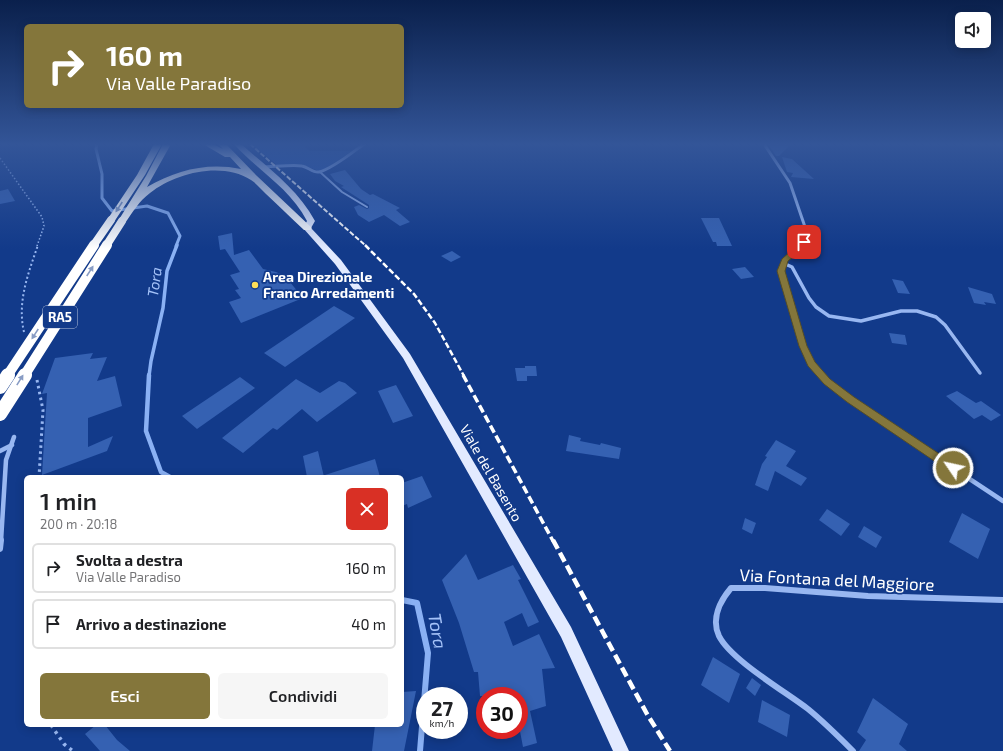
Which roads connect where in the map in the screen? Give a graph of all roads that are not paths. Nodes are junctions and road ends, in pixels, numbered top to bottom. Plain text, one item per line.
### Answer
1 (141, 179) edge
2 (144, 179) edge
3 (168, 179) edge
4 (255, 179) edge
5 (276, 179) edge
6 (325, 179) edge
7 (787, 179) edge
8 (134, 193) junction
9 (132, 205) junction
10 (367, 207) dead end
11 (307, 228) junction
12 (783, 263) junction
13 (980, 373) dead end
14 (0, 387) edge
15 (0, 414) edge
16 (14, 437) dead end
17 (12, 445) junction
18 (0, 451) edge
19 (1003, 501) edge
20 (0, 549) edge
21 (1003, 600) edge
22 (621, 751) edge
23 (852, 751) edge

1 - 8 highway, RA5
2 - 8 highway, RA5
3 - 9 highway
4 - 11 highway
5 - 11 main road
6 - 10 lane
7 - 12 street
8 - 9 highway, RA5
8 -> 14 highway, RA5, bridge
15 -> 9 highway, RA5, bridge
11 - 22 main road, Viale del Basento
12 - 13 street
12 - 19 street
16 - 17 street
17 - 18 street
17 - 20 street
21 - 23 street, Via Fontana del Maggiore

